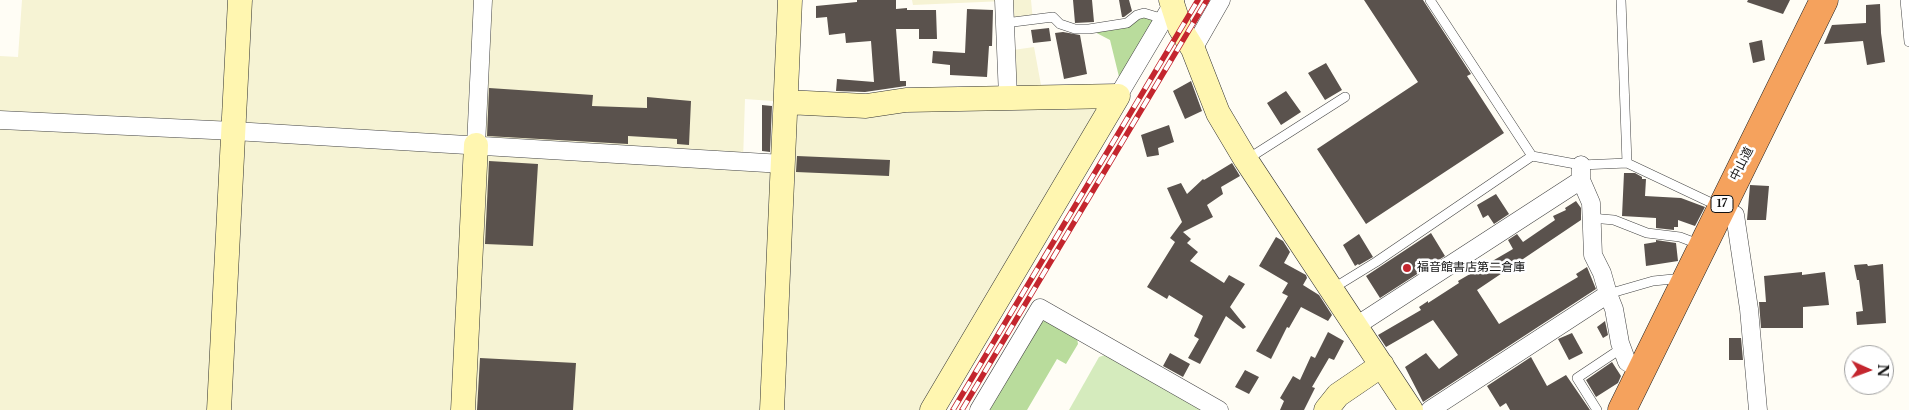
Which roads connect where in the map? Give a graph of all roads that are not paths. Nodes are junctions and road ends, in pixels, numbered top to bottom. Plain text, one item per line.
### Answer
1 (240, 0) edge
2 (482, 0) edge
3 (790, 0) edge
4 (1004, 0) edge
5 (1221, 0) edge
6 (1430, 0) edge
7 (1622, 0) edge
8 (1824, 0) edge
9 (1904, 0) edge
10 (1171, 6) edge
11 (1005, 23) junction
12 (1909, 42) edge
13 (1193, 49) junction
14 (1118, 96) junction
15 (1008, 97) junction
16 (1344, 97) dead end
17 (786, 102) junction
18 (0, 120) edge
19 (234, 131) junction
20 (476, 145) junction
21 (1532, 156) junction
22 (1246, 160) junction
23 (1627, 163) junction
24 (783, 164) junction
25 (1581, 173) junction
26 (1721, 207) junction
27 (1591, 218) junction
28 (1702, 246) junction
29 (1688, 277) junction
30 (1332, 290) junction
31 (1608, 294) junction
32 (1356, 326) junction
33 (1622, 348) junction
34 (1382, 365) junction
35 (1642, 369) junction
36 (219, 410) edge
37 (463, 410) edge
38 (772, 410) edge
39 (932, 410) edge
40 (979, 410) edge
41 (1219, 410) edge
42 (1326, 410) edge
43 (1411, 410) edge
44 (1430, 410) edge
45 (1597, 410) edge
46 (1622, 410) edge
47 (1758, 410) edge

1 - 19 street
2 - 20 street
3 - 17 street
4 - 11 street
5 - 13 street
6 - 21 lane
7 - 23 lane
8 - 26 highway, 中山道 / 17
9 - 12 lane
10 - 11 lane
10 - 13 street
10 - 14 street
11 - 15 street
13 - 22 street
14 - 15 street
14 - 39 street
15 - 17 street
16 - 22 lane
17 - 24 street
18 - 19 street
19 - 20 street
19 - 36 street
20 - 24 street
20 - 37 street
21 - 25 lane
21 - 30 lane
22 - 30 street
23 - 25 lane
23 - 26 lane
24 - 38 street
25 - 27 street
25 - 32 street
26 - 28 highway, 中山道 / 17
26 - 47 street
27 - 28 lane
27 - 31 street
28 - 29 highway, 中山道 / 17
29 - 31 lane
29 - 35 highway, 中山道 / 17
30 - 32 street
31 - 33 street
31 - 44 street
32 - 34 street
33 - 35 street
33 - 45 lane
34 - 42 street
34 - 43 street
35 - 46 highway, 中山道 / 17
40 - 41 street

